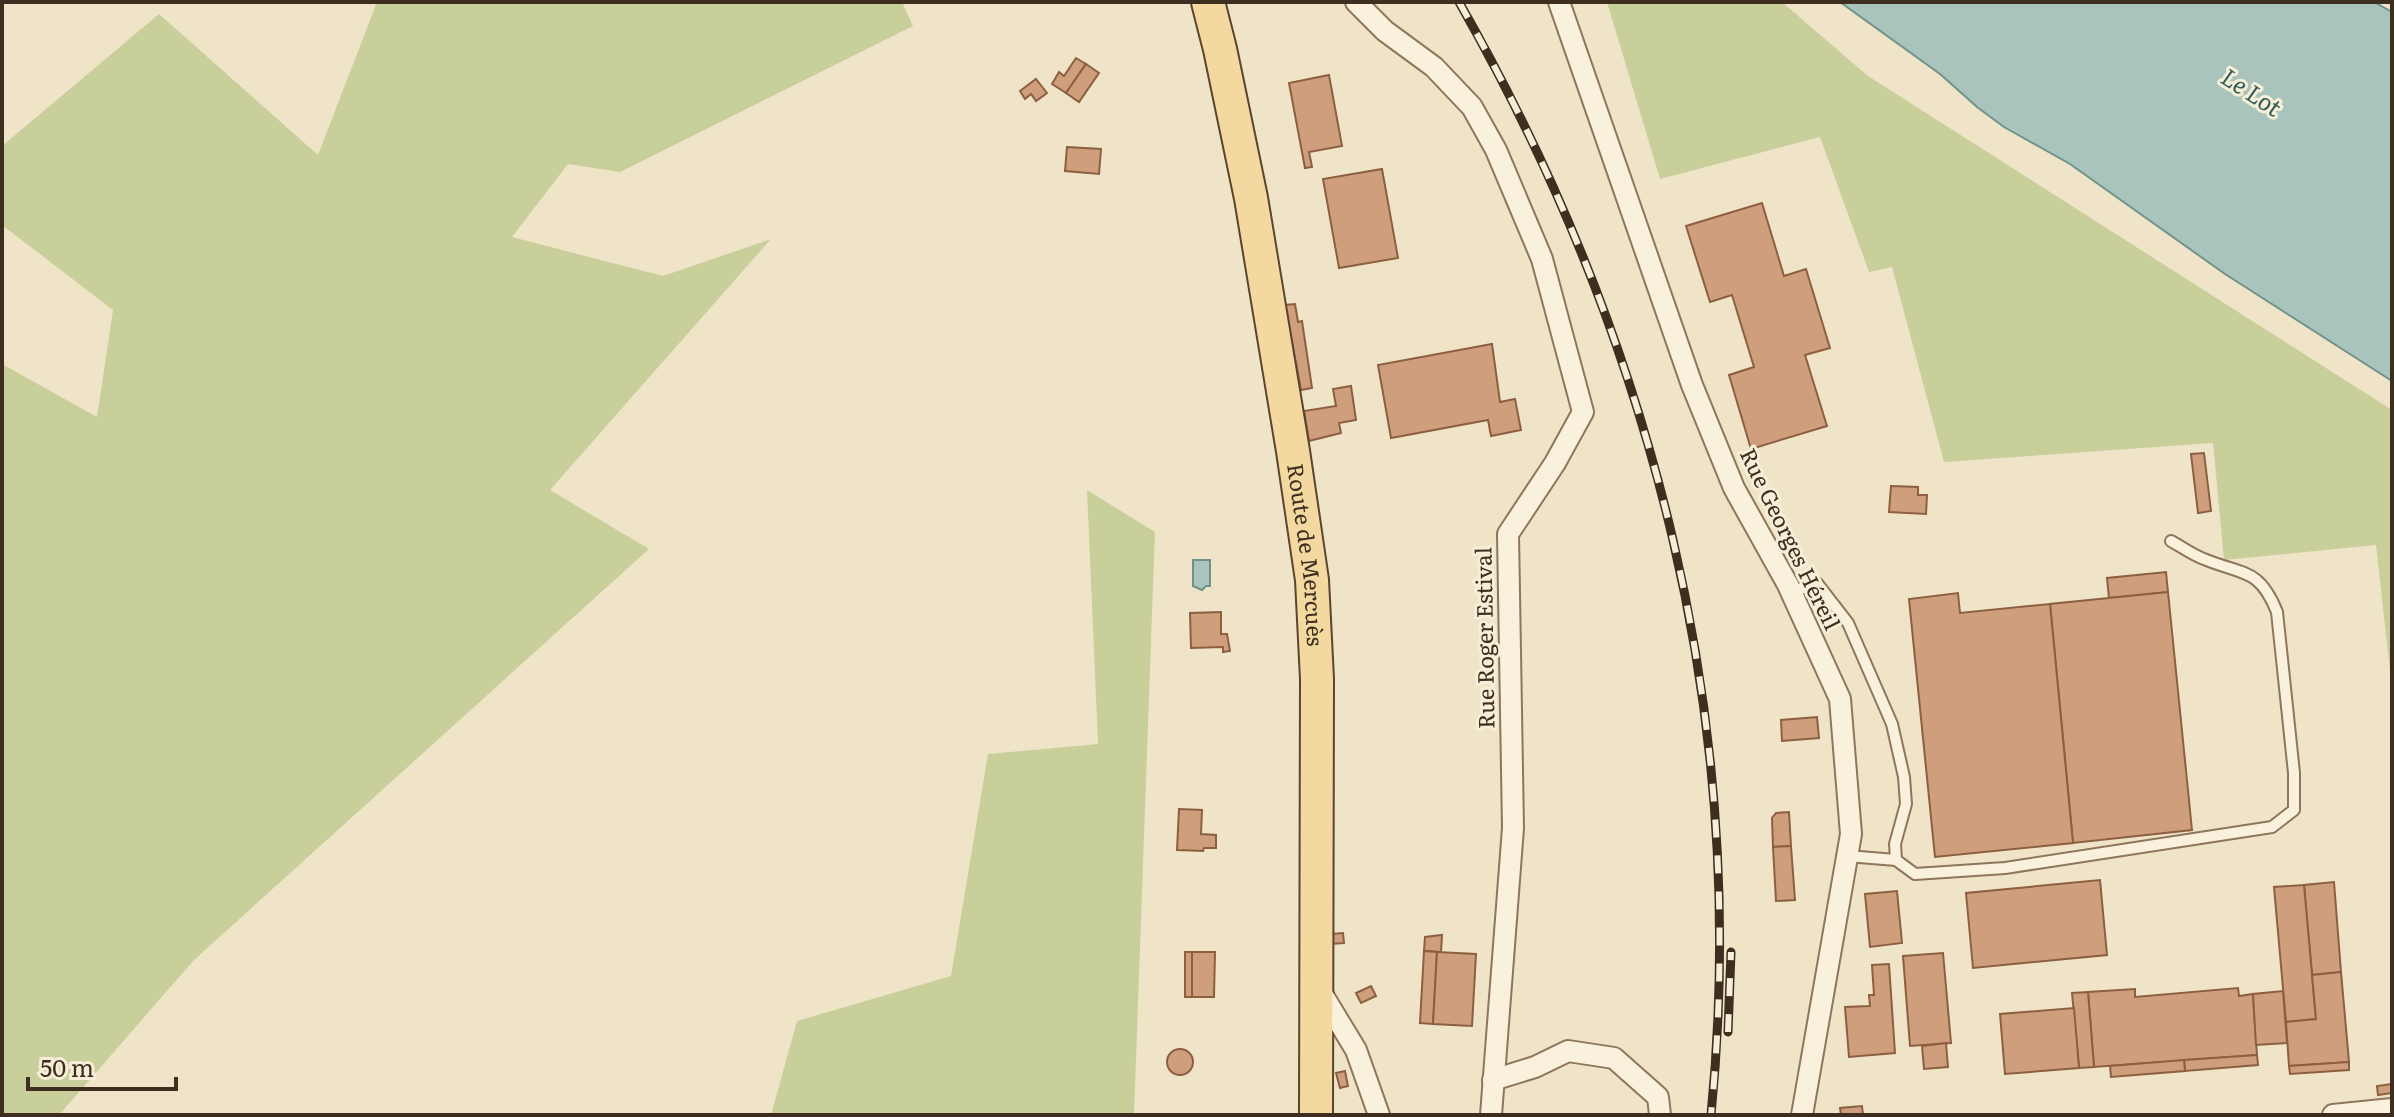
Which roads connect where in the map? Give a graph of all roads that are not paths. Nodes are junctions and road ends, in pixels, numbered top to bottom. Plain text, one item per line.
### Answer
1 (1208, 2) edge
2 (1356, 2) edge
3 (1559, 2) edge
4 (2171, 541) dead end
5 (1792, 592) junction
6 (1847, 856) junction
7 (1896, 860) junction
8 (1318, 988) junction
9 (1493, 1080) junction
10 (2392, 1109) edge
11 (1316, 1115) edge
12 (1379, 1115) edge
13 (1491, 1115) edge
14 (1660, 1115) edge
15 (1802, 1115) edge
16 (2333, 1115) edge

1 - 8 main road, Route de Mercuès
2 - 9 street, Rue Roger Estival
3 - 5 street, Rue Georges Héreil
4 - 7 lane
5 - 6 street, Rue Georges Héreil
5 - 7 lane
6 - 7 lane
6 - 15 street, Rue Georges Héreil
8 - 11 main road, Route de Mercuès
8 - 12 street
9 - 13 street, Rue Roger Estival
9 - 14 street
10 - 16 street

